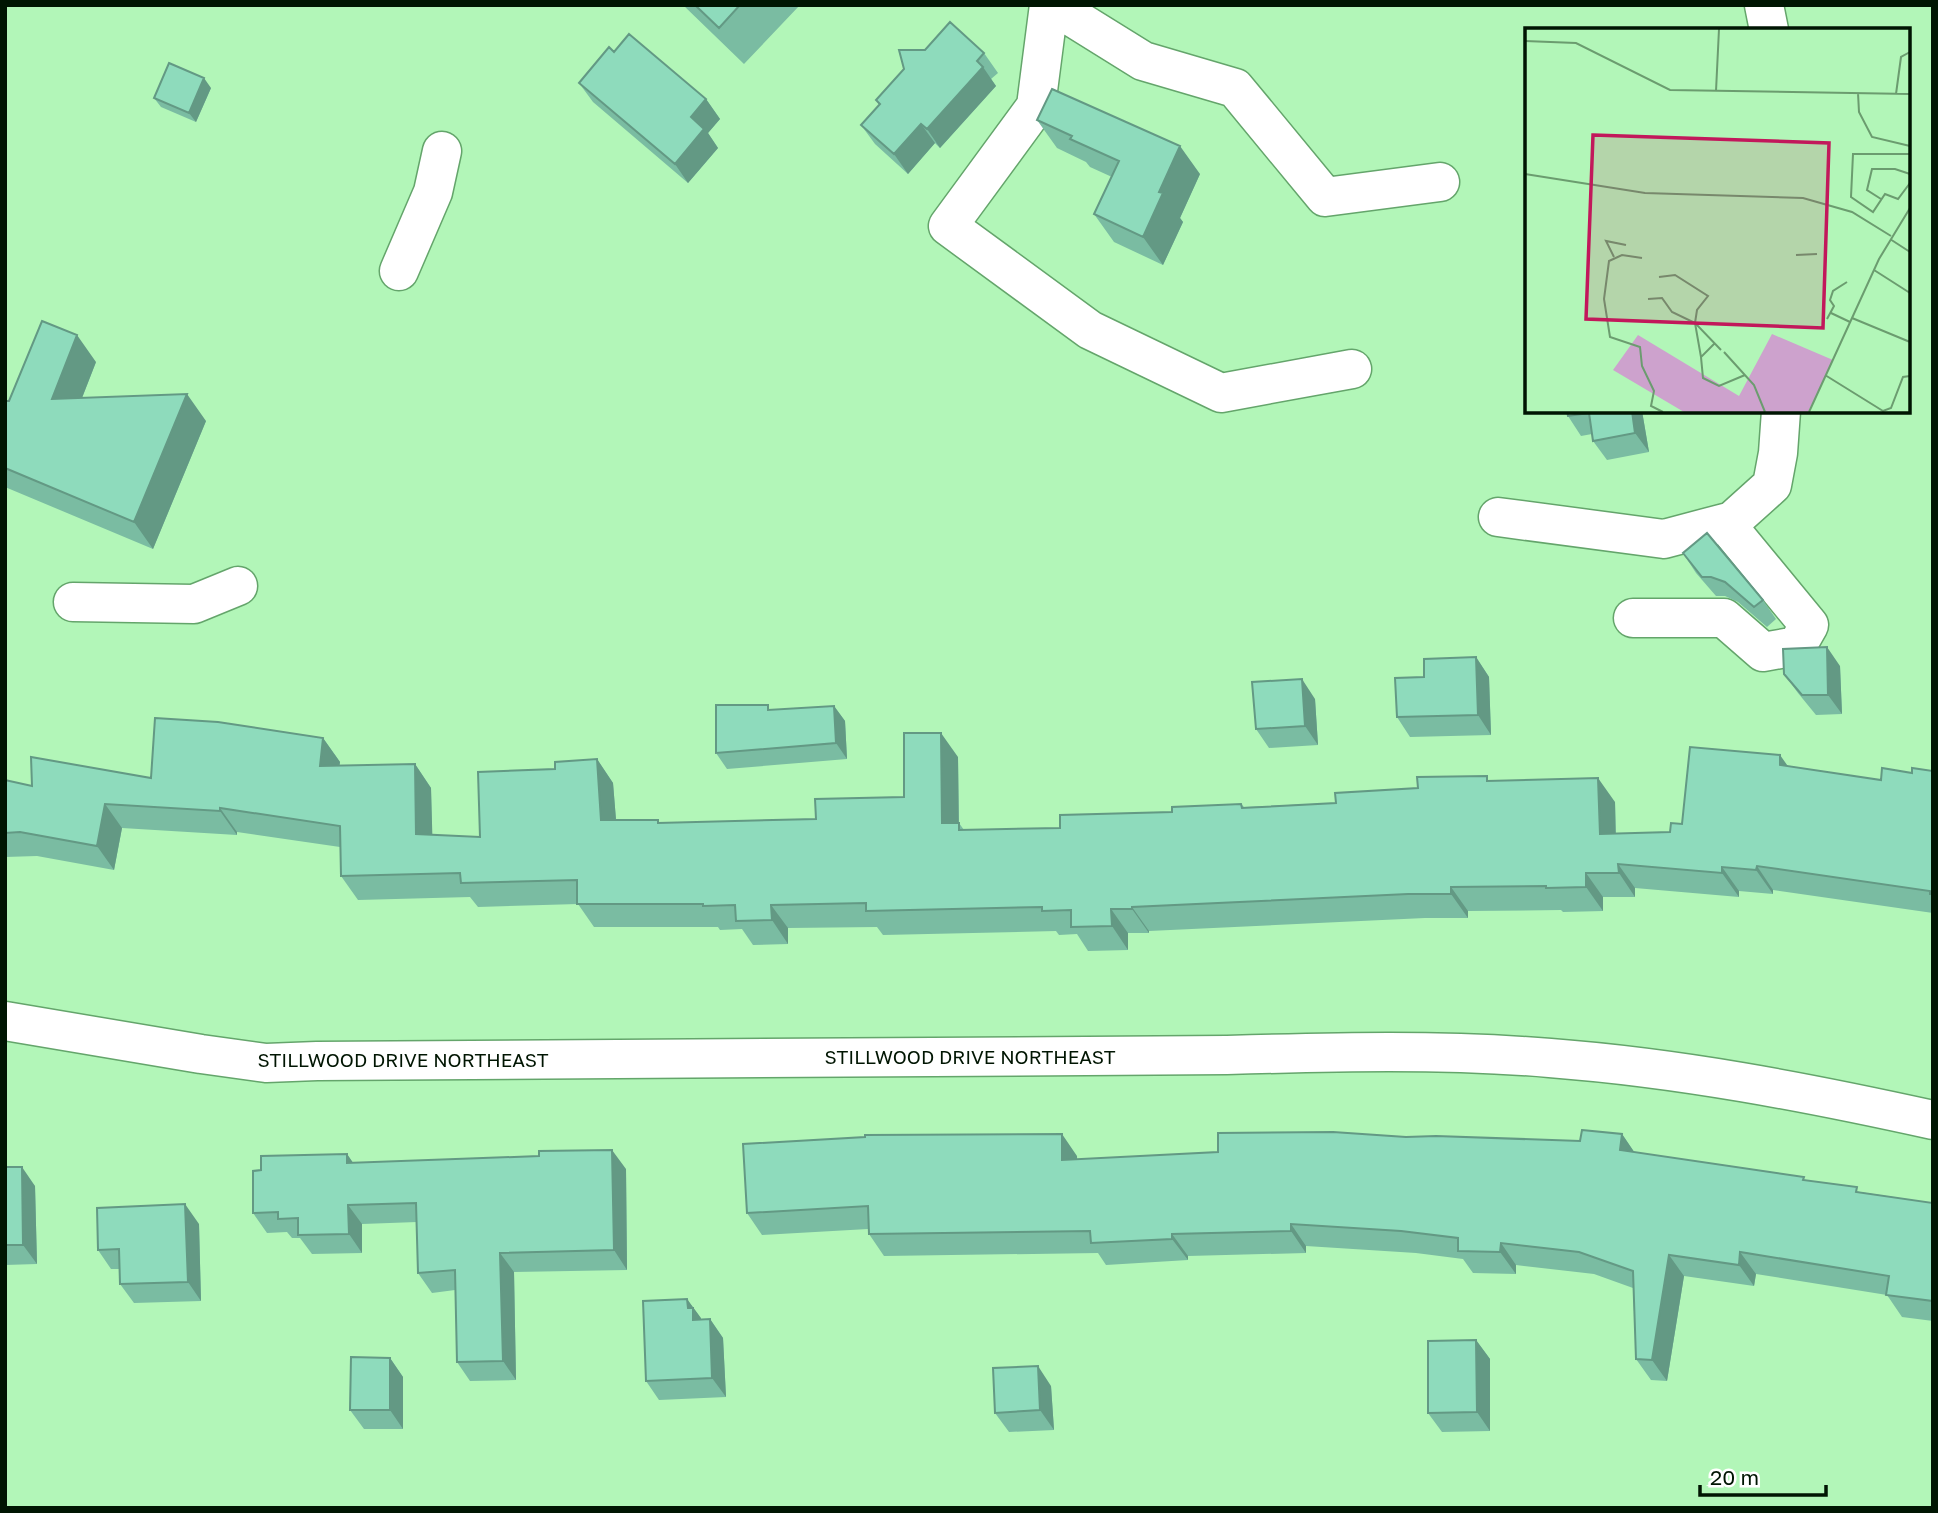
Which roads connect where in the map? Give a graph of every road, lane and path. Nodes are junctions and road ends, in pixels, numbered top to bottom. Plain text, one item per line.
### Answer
1 (1051, 5) edge
2 (1764, 5) edge
3 (1769, 28) edge
4 (442, 151) dead end
5 (1440, 182) dead end
6 (399, 271) dead end
7 (1352, 369) dead end
8 (1781, 413) edge
9 (1498, 517) dead end
10 (1725, 523) junction
11 (238, 586) dead end
12 (73, 601) dead end
13 (1633, 618) dead end
14 (5, 1021) edge
15 (1933, 1120) edge

1 - 5 street
1 - 7 street
2 - 3 street
4 - 6 street
8 - 10 street
9 - 10 street
10 - 13 street
11 - 12 street
14 - 15 street, STILLWOOD DRIVE NORTHEAST

